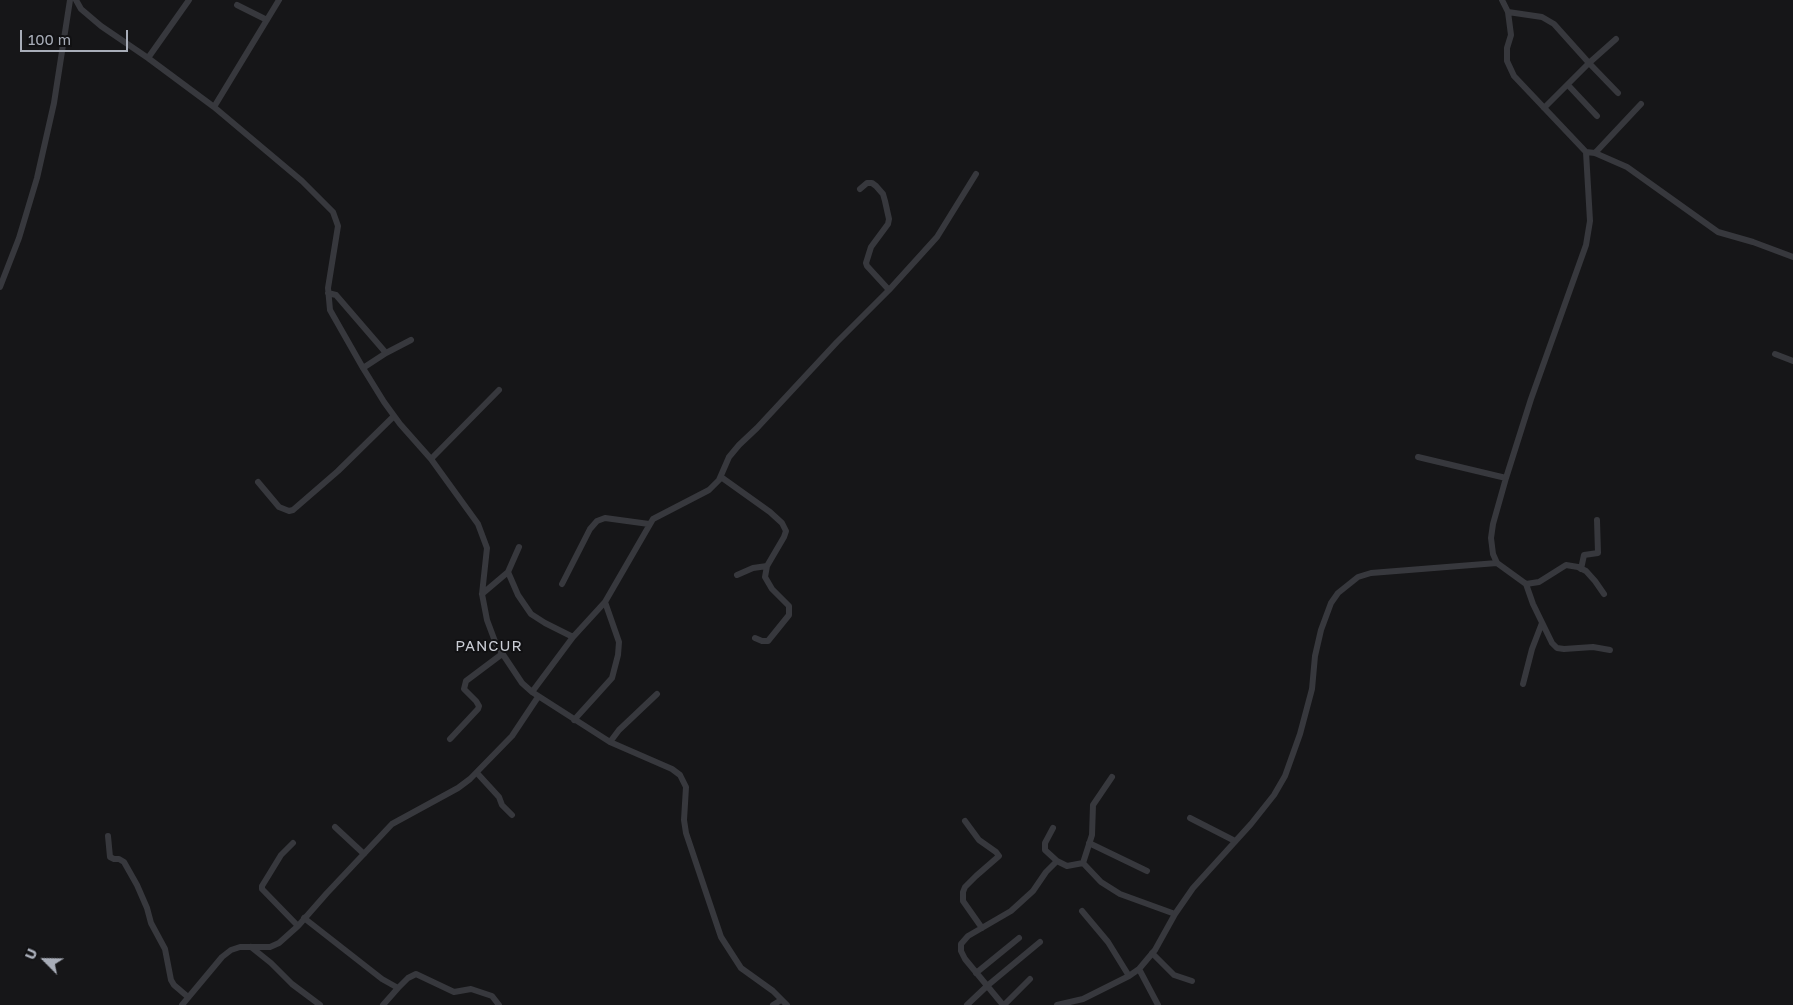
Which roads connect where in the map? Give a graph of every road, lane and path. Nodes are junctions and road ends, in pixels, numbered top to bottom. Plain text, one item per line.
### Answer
1 (70, 0) edge
2 (76, 0) edge
3 (188, 0) edge
4 (279, 0) edge
5 (1502, 0) edge
6 (237, 5) dead end
7 (1508, 12) junction
8 (267, 20) junction
9 (1616, 39) dead end
10 (148, 58) junction
11 (1589, 63) junction
12 (1568, 85) junction
13 (1618, 93) dead end
14 (1642, 104) dead end
15 (214, 107) junction
16 (1544, 108) junction
17 (1597, 116) dead end
18 (1586, 152) junction
19 (1595, 153) junction
20 (976, 174) dead end
21 (860, 189) dead end
22 (1793, 257) edge
23 (0, 287) edge
24 (889, 290) junction
25 (328, 293) junction
26 (411, 340) dead end
27 (386, 353) junction
28 (1775, 354) dead end
29 (1793, 361) edge
30 (363, 368) junction
31 (499, 390) dead end
32 (394, 416) junction
33 (1418, 457) dead end
34 (431, 459) junction
35 (721, 477) junction
36 (1506, 478) junction
37 (258, 482) dead end
38 (1597, 520) dead end
39 (649, 524) junction
40 (520, 547) dead end
41 (1497, 564) junction
42 (767, 566) junction
43 (1581, 569) junction
44 (508, 572) junction
45 (737, 574) dead end
46 (562, 584) dead end
47 (1526, 584) junction
48 (482, 594) junction
49 (1604, 594) dead end
50 (605, 602) junction
51 (1542, 622) junction
52 (573, 637) junction
53 (755, 638) dead end
54 (1610, 650) dead end
55 (502, 654) junction
56 (1523, 684) dead end
57 (532, 692) junction
58 (657, 694) dead end
59 (538, 697) junction
60 (574, 720) junction
61 (450, 739) dead end
62 (610, 742) junction
63 (477, 773) junction
64 (1112, 777) dead end
65 (512, 815) dead end
66 (1190, 818) dead end
67 (965, 820) dead end
68 (335, 827) dead end
69 (1053, 828) dead end
70 (108, 836) dead end
71 (1235, 841) junction
72 (293, 843) dead end
73 (1089, 843) junction
74 (364, 854) junction
75 (1056, 862) junction
76 (1083, 863) junction
77 (1147, 871) dead end
78 (1082, 911) dead end
79 (1175, 914) junction
80 (304, 918) junction
81 (298, 926) junction
82 (982, 928) junction
83 (1020, 938) dead end
84 (1040, 942) dead end
85 (250, 946) junction
86 (1152, 953) junction
87 (1138, 968) junction
88 (976, 973) junction
89 (1129, 976) junction
90 (1030, 979) dead end
91 (1192, 981) dead end
92 (987, 986) junction
93 (398, 988) junction
94 (188, 997) junction
95 (781, 1000) junction
96 (1157, 1004) edge
97 (182, 1005) edge
98 (320, 1005) edge
99 (383, 1005) edge
100 (499, 1005) edge
101 (773, 1005) edge
102 (787, 1005) edge
103 (967, 1005) edge
104 (1003, 1005) edge
105 (1056, 1005) edge

1 - 23 street
2 - 10 street
3 - 10 street
4 - 8 street
5 - 7 street
6 - 8 street
7 - 11 street
7 - 16 street
8 - 15 street
9 - 11 street
10 - 15 street
11 - 12 street
11 - 13 street
12 - 16 street
12 - 17 street
14 - 19 street
15 - 25 street
16 - 18 street
18 - 19 street
18 - 36 street
19 - 22 street
20 - 24 street
21 - 24 street
24 - 35 street
25 - 27 street
25 - 30 street
26 - 27 street
27 - 30 street
28 - 29 street
30 - 32 street
31 - 34 street
32 - 34 street
32 - 37 street
33 - 36 street
34 - 48 street
35 - 39 street
35 - 42 street
36 - 41 street
38 - 43 street
39 - 46 street
39 - 50 street
40 - 44 street
41 - 47 street
41 - 71 street
42 - 45 street
42 - 53 street
43 - 47 street
43 - 49 street
44 - 48 street
44 - 52 street
47 - 51 street
48 - 55 street
50 - 52 street
50 - 60 street
51 - 54 street
51 - 56 street
52 - 57 street
55 - 57 street
55 - 61 street
57 - 59 street
58 - 62 street
59 - 60 street
59 - 63 street
60 - 62 street
62 - 95 street
63 - 65 street
63 - 74 street
64 - 73 street
66 - 71 street
67 - 82 street
68 - 74 street
69 - 75 street
70 - 94 street
71 - 79 street
72 - 81 street
73 - 76 street
73 - 77 street
74 - 80 street
75 - 76 street
75 - 82 street
76 - 79 street
78 - 89 street
79 - 86 street
80 - 81 street
80 - 93 street
81 - 85 street
82 - 88 street
83 - 88 street
84 - 92 street
85 - 94 street
85 - 98 street
86 - 87 street
86 - 91 street
87 - 89 street
87 - 96 street
88 - 92 street
89 - 105 street
90 - 104 street
92 - 103 street
92 - 104 street
93 - 99 street
93 - 100 street
94 - 97 street
95 - 101 street
95 - 102 street

